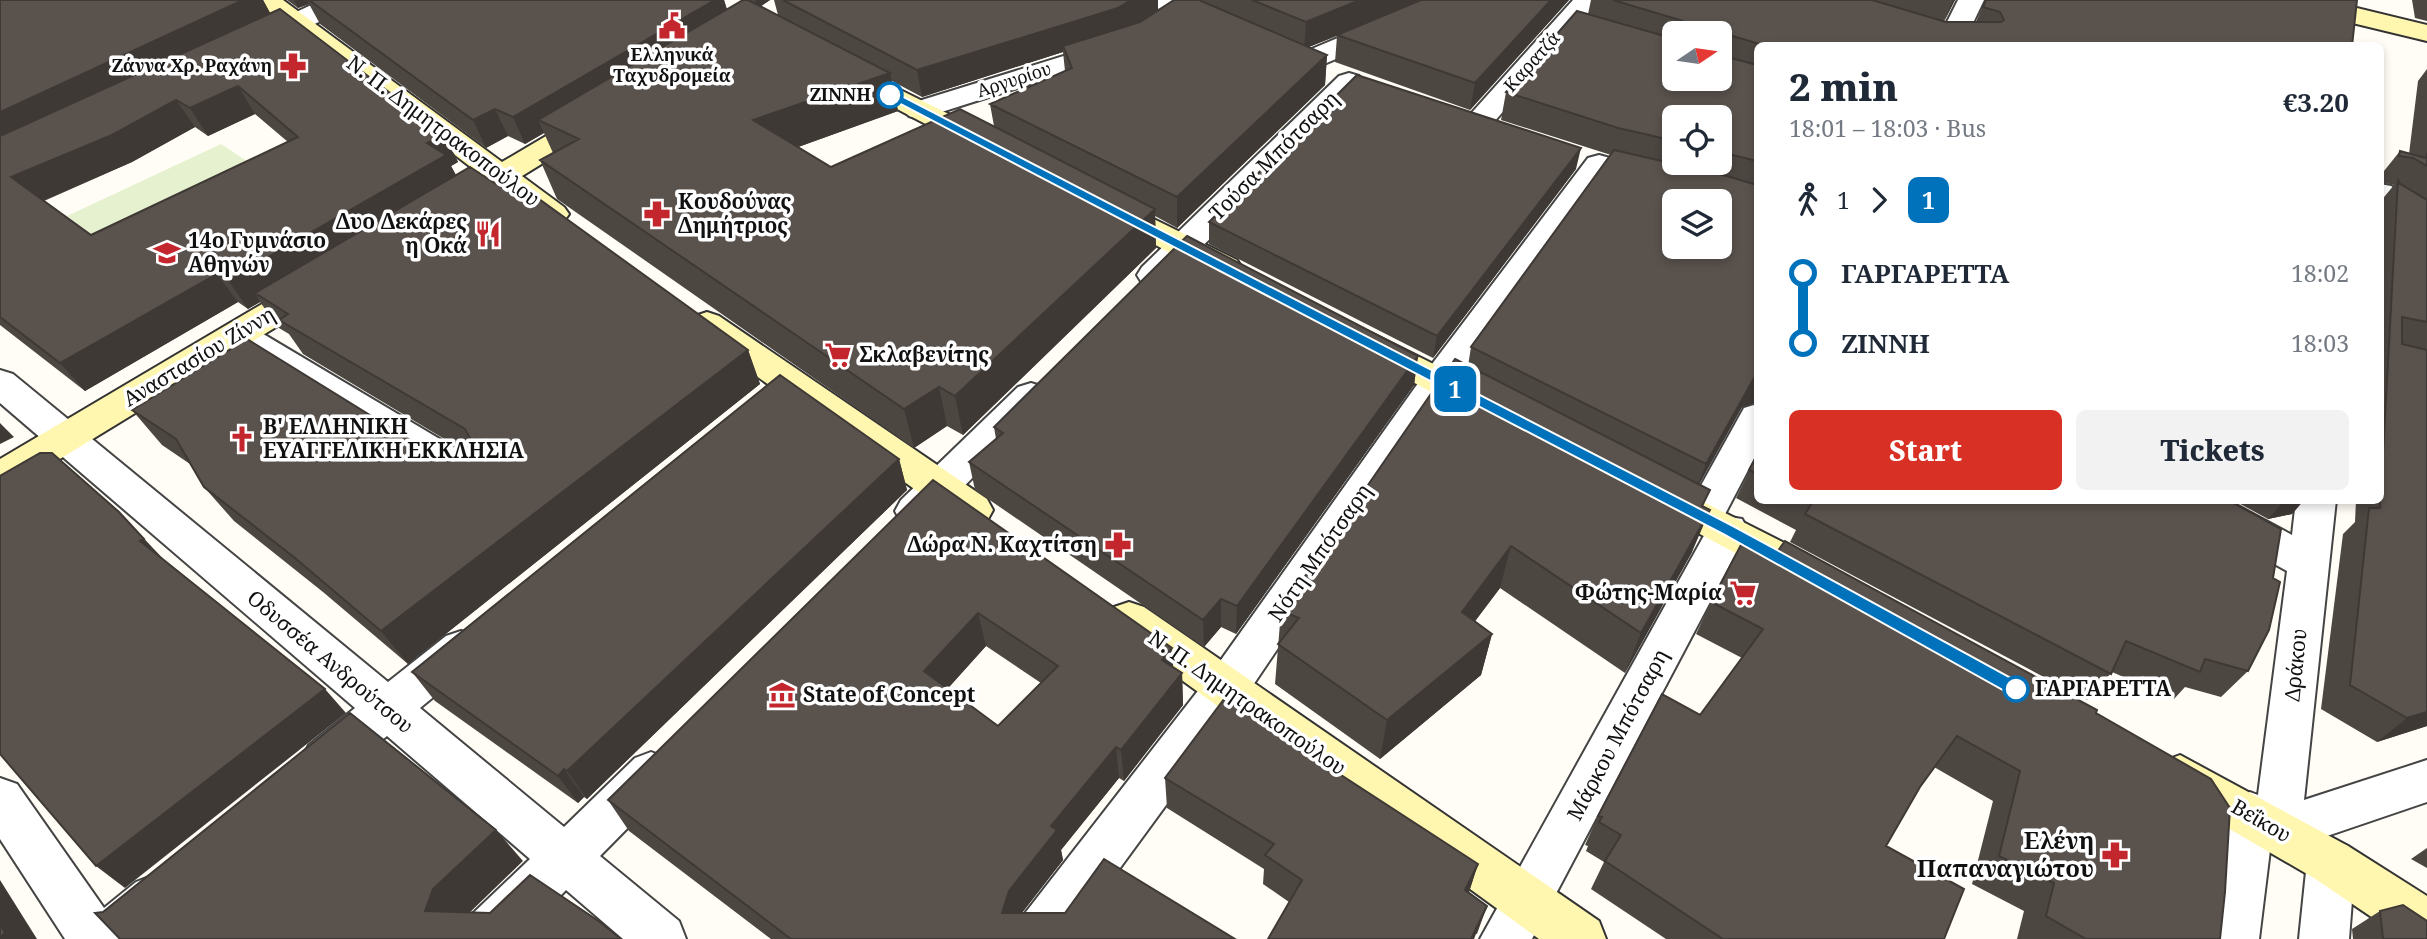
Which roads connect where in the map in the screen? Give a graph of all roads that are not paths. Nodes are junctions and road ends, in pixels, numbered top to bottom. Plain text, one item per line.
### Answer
1 (266, 0) edge
2 (342, 0) edge
3 (1450, 0) edge
4 (1587, 0) edge
5 (1971, 0) edge
6 (2291, 0) edge
7 (1176, 4) edge
8 (297, 22) junction
9 (2427, 33) edge
10 (1245, 36) edge
11 (1950, 40) edge
12 (235, 51) edge
13 (815, 54) edge
14 (622, 103) edge
15 (919, 110) junction
16 (1476, 124) edge
17 (1018, 160) edge
18 (1600, 164) edge
19 (500, 176) junction
20 (1079, 191) edge
21 (2384, 196) edge
22 (452, 205) edge
23 (2427, 223) edge
24 (588, 238) edge
25 (1184, 246) junction
26 (342, 271) edge
27 (1257, 285) edge
28 (677, 302) edge
29 (1125, 304) edge
30 (1342, 330) edge
31 (238, 334) junction
32 (1057, 371) edge
33 (1439, 381) junction
34 (0, 383) edge
35 (789, 384) junction
36 (756, 410) edge
37 (1511, 418) edge
38 (1754, 426) edge
39 (64, 438) junction
40 (471, 476) edge
41 (0, 477) edge
42 (1631, 480) edge
43 (940, 487) junction
44 (2199, 504) edge
45 (2315, 504) edge
46 (1716, 524) junction
47 (1006, 533) edge
48 (890, 536) edge
49 (2308, 563) junction
50 (1824, 583) edge
51 (1094, 595) edge
52 (495, 621) edge
53 (1227, 687) junction
54 (386, 709) junction
55 (673, 751) edge
56 (2155, 762) edge
57 (299, 780) edge
58 (2427, 781) edge
59 (0, 799) edge
60 (2264, 822) junction
61 (564, 859) junction
62 (2331, 862) junction
63 (180, 877) edge
64 (1515, 920) edge
65 (2427, 925) edge
66 (95, 939) edge
67 (104, 939) edge
68 (483, 939) edge
69 (661, 939) edge
70 (1037, 939) edge
71 (1581, 939) edge
72 (2234, 939) edge
73 (2324, 939) edge

1 - 8 street, Ν. Π. Δημητρακοπούλου
2 - 8 street
3 - 25 street, Τούσα Μπότσαρη
4 - 16 street, Καρατζά
5 - 11 street
6 - 9 street
7 - 10 street
7 - 15 street, Αργυρίου
8 - 12 street
8 - 19 street, Ν. Π. Δημητρακοπούλου
13 - 15 street
14 - 19 street
15 - 17 street
18 - 33 street, Νότη Μπότσαρη
19 - 22 street
19 - 24 street, Ν. Π. Δημητρακοπούλου
20 - 25 street
21 - 23 street
25 - 27 street
25 - 29 street, Τούσα Μπότσαρη
26 - 31 street, Αναστασίου Ζίννη
28 - 35 street
30 - 33 street
31 - 39 street, Αναστασίου Ζίννη
31 - 40 street
32 - 43 street
33 - 37 street
33 - 53 street, Νότη Μπότσαρη
34 - 39 street, Οδυσσέα Ανδρούτσου
35 - 36 street
35 - 43 street
38 - 46 street, Μάρκου Μπότσαρη
39 - 41 street, Αναστασίου Ζίννη
39 - 54 street, Οδυσσέα Ανδρούτσου
42 - 46 street
43 - 47 street
43 - 48 street
44 - 49 street
45 - 49 street, Δράκου
46 - 50 street
46 - 64 street, Μάρκου Μπότσαρη
49 - 60 street, Δράκου
51 - 53 street, Ν. Π. Δημητρακοπούλου
52 - 54 street
53 - 64 street, Ν. Π. Δημητρακοπούλου
53 - 70 street, Νότη Μπότσαρη
54 - 57 street
54 - 61 street, Οδυσσέα Ανδρούτσου
55 - 61 street
56 - 60 street, Βεΐκου
58 - 60 street
59 - 66 street
60 - 62 street, Βεΐκου
60 - 72 street, Δράκου
61 - 68 street
61 - 69 street, Οδυσσέα Ανδρούτσου
62 - 65 street, Βεΐκου
62 - 73 street
63 - 67 street
64 - 71 street, Ν. Π. Δημητρακοπούλου

